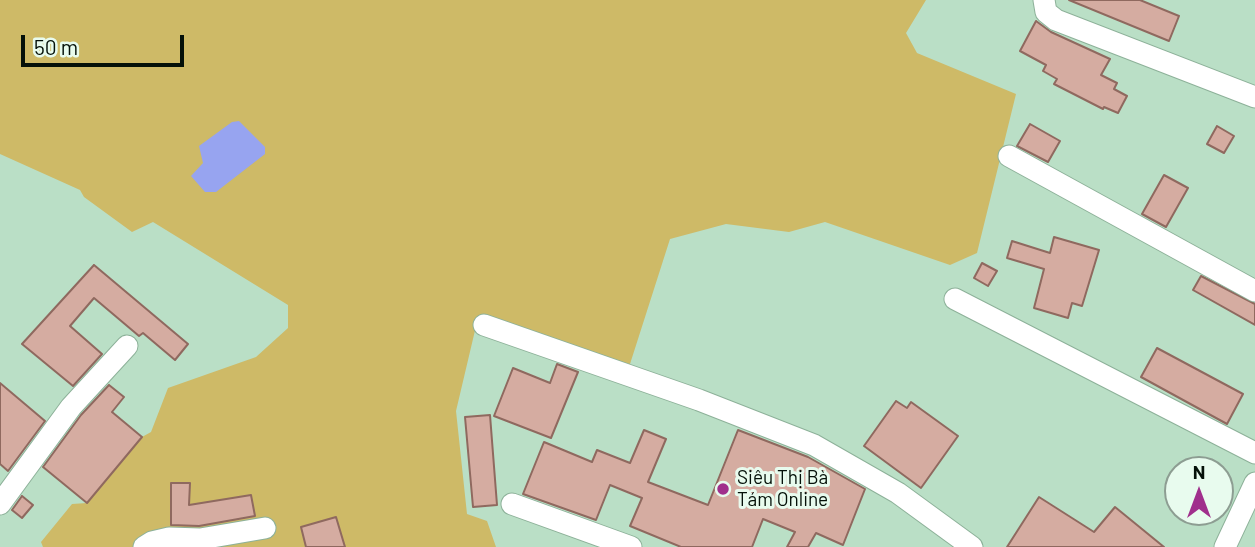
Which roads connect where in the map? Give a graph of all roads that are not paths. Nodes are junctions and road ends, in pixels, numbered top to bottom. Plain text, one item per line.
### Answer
1 (1044, 0) edge
2 (1255, 97) edge
3 (1009, 156) dead end
4 (1255, 291) edge
5 (955, 299) dead end
6 (484, 325) dead end
7 (127, 346) dead end
8 (1255, 453) edge
9 (1255, 483) edge
10 (0, 504) edge
11 (512, 504) dead end
12 (265, 528) dead end
13 (144, 547) edge
14 (631, 547) edge
15 (972, 547) edge
16 (1225, 547) edge

1 - 2 street
3 - 4 street
5 - 8 street
6 - 15 street
7 - 10 street
9 - 16 street
11 - 14 street
12 - 13 street

